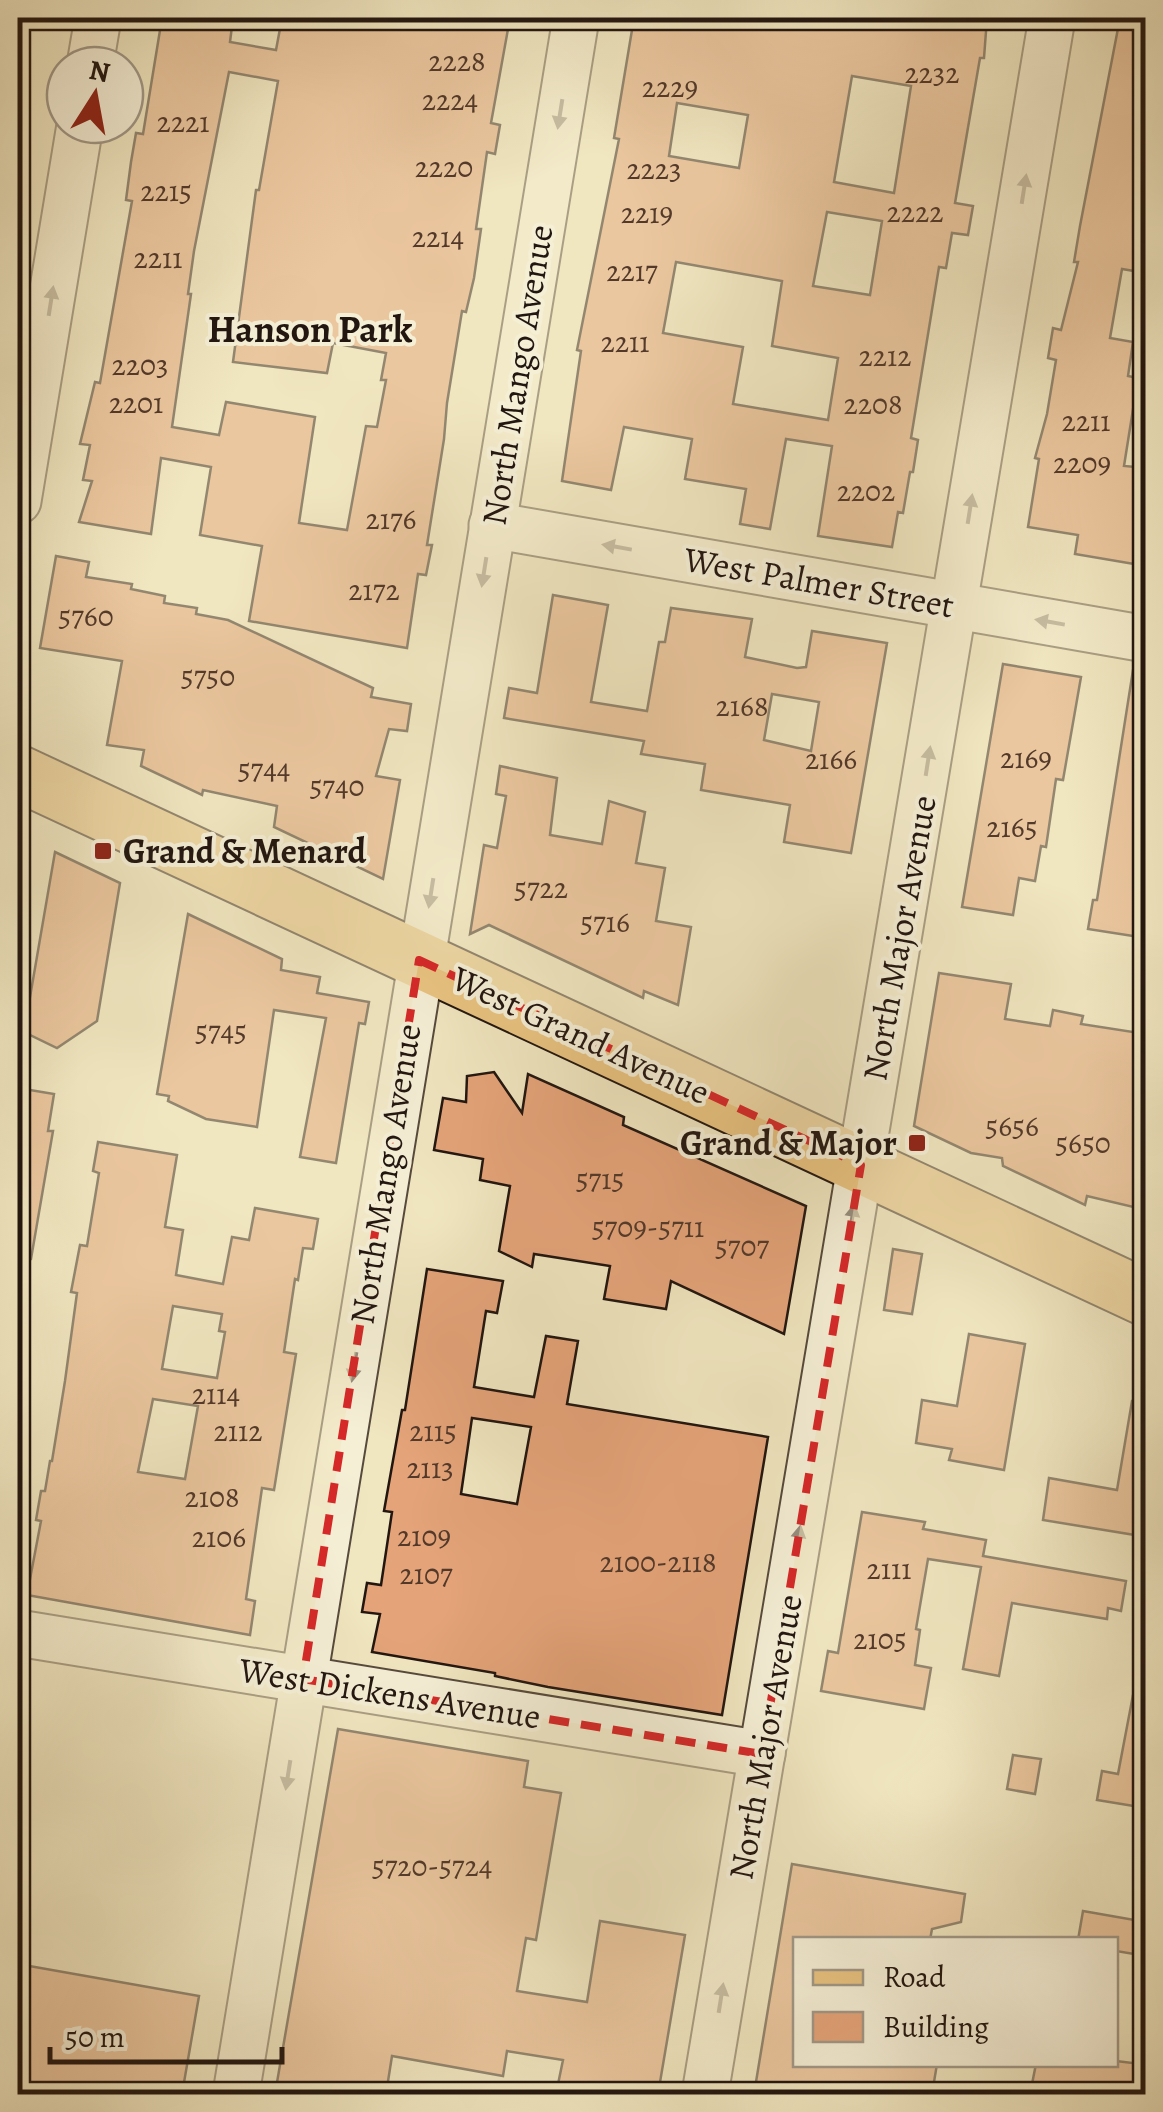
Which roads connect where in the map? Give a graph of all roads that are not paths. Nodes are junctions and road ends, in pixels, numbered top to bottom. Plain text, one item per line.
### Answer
1 (98, 18) edge
2 (576, 18) edge
3 (1052, 18) edge
4 (93, 45) edge
5 (77, 145) edge
6 (18, 500) edge
7 (492, 526) junction
8 (954, 605) junction
9 (1146, 639) edge
10 (18, 772) edge
11 (420, 960) junction
12 (860, 1166) junction
13 (1146, 1298) edge
14 (18, 1634) edge
15 (304, 1678) junction
16 (762, 1754) junction
17 (236, 2094) edge
18 (705, 2094) edge

1 - 4 street
2 -> 7 street, North Mango Avenue
8 -> 3 street, North Major Avenue
6 -> 5 street
8 -> 7 street, West Palmer Street
7 -> 11 street, North Mango Avenue
9 -> 8 street, West Palmer Street
12 -> 8 street, North Major Avenue
10 - 11 main road, West Grand Avenue
11 - 12 main road, West Grand Avenue
11 -> 15 street, North Mango Avenue
12 - 13 main road, West Grand Avenue
16 -> 12 street, North Major Avenue
14 - 15 street, West Dickens Avenue
15 - 16 street, West Dickens Avenue
15 -> 17 street, North Mango Avenue
18 -> 16 street, North Major Avenue

